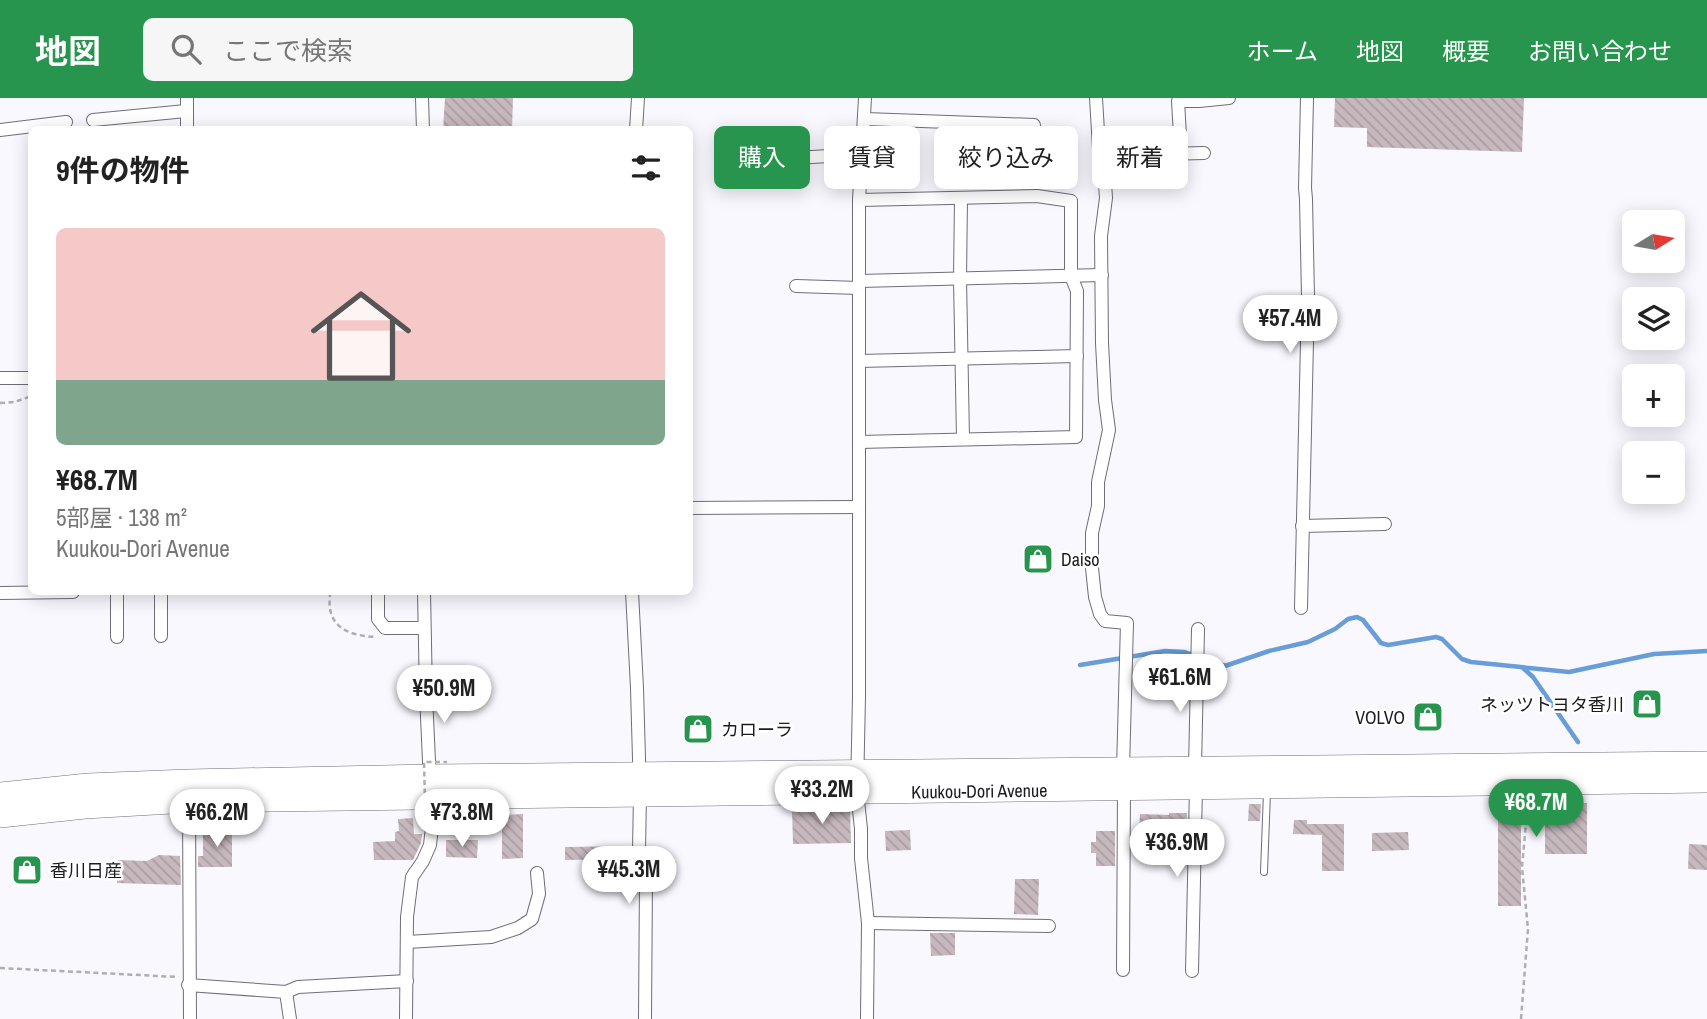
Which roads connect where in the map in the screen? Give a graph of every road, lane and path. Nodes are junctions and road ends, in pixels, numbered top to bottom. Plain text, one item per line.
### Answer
1 (422, 98) edge
2 (638, 98) edge
3 (865, 98) edge
4 (1096, 98) edge
5 (1229, 98) edge
6 (1307, 98) edge
7 (187, 104) edge
8 (865, 119) junction
9 (93, 120) dead end
10 (66, 122) dead end
11 (1034, 125) dead end
12 (33, 126) edge
13 (187, 126) edge
14 (423, 126) edge
15 (636, 126) edge
16 (864, 126) edge
17 (1179, 126) edge
18 (28, 127) edge
19 (0, 130) edge
20 (1188, 153) edge
21 (1203, 153) dead end
22 (860, 189) edge
23 (961, 198) junction
24 (859, 200) junction
25 (1102, 275) junction
26 (1070, 276) junction
27 (960, 279) junction
28 (859, 285) junction
29 (796, 286) dead end
30 (1077, 356) junction
31 (961, 359) junction
32 (859, 361) junction
33 (0, 378) edge
34 (28, 378) edge
35 (28, 397) edge
36 (0, 403) edge
37 (963, 439) junction
38 (859, 442) junction
39 (859, 507) junction
40 (693, 508) edge
41 (1385, 524) dead end
42 (1302, 526) junction
43 (0, 593) edge
44 (28, 593) edge
45 (117, 595) edge
46 (161, 595) edge
47 (378, 595) edge
48 (424, 595) edge
49 (632, 595) edge
50 (1301, 608) dead end
51 (424, 628) junction
52 (1198, 629) dead end
53 (161, 636) dead end
54 (117, 637) dead end
55 (1707, 763) edge
56 (1123, 778) junction
57 (1196, 778) junction
58 (857, 781) junction
59 (1707, 781) edge
60 (1529, 783) junction
61 (433, 784) junction
62 (640, 784) junction
63 (1268, 787) junction
64 (0, 794) edge
65 (189, 801) junction
66 (0, 816) edge
67 (1264, 872) dead end
68 (537, 873) dead end
69 (868, 923) junction
70 (1049, 926) dead end
71 (407, 942) junction
72 (0, 968) edge
73 (1123, 970) dead end
74 (1192, 971) dead end
75 (407, 981) junction
76 (188, 982) junction
77 (286, 992) junction
78 (190, 1019) edge
79 (290, 1019) edge
80 (406, 1019) edge
81 (645, 1019) edge
82 (867, 1019) edge
83 (1521, 1019) edge

1 - 14 street
2 - 15 street
3 - 8 street
4 - 25 street
5 - 17 street
6 - 42 street
7 - 9 street
7 - 13 street
8 - 11 street
8 - 16 street
10 - 12 street
18 - 19 street
20 - 21 street
22 - 24 street
23 - 24 street
23 - 26 street
23 - 27 street
24 - 28 street
25 - 26 street
25 - 56 street
26 - 27 street
26 - 30 street
27 - 28 street
27 - 31 street
28 - 29 street
28 - 32 street
30 - 31 street
30 - 37 street
31 - 32 street
31 - 37 street
32 - 38 street
33 - 34 street
35 - 36 path
37 - 38 street
38 - 39 street
39 - 40 street
39 - 58 street
41 - 42 street
42 - 50 street
43 - 44 street
45 - 54 street
46 - 53 street
47 - 51 street
48 - 51 street
49 - 62 street
51 - 61 street
52 - 57 street
55 - 57 highway, Kuukou-Dori Avenue
56 - 57 highway, Kuukou-Dori Avenue
56 - 58 highway, Kuukou-Dori Avenue
56 - 73 street
57 - 63 highway, Kuukou-Dori Avenue
57 - 74 street
58 - 62 highway, Kuukou-Dori Avenue
58 - 69 street
59 - 60 highway, Kuukou-Dori Avenue
60 - 63 highway, Kuukou-Dori Avenue
60 - 83 path
61 - 61 path, bridge
61 - 62 highway, Kuukou-Dori Avenue
61 - 64 highway, Kuukou-Dori Avenue
61 - 65 highway, Kuukou-Dori Avenue
61 - 71 street
62 - 81 street
63 - 67 lane
65 - 66 highway, Kuukou-Dori Avenue
65 - 76 street
68 - 71 street
69 - 70 street
69 - 82 street
71 - 75 street
72 - 76 path
75 - 77 street
75 - 80 street
76 - 77 street
76 - 78 street
77 - 79 street

